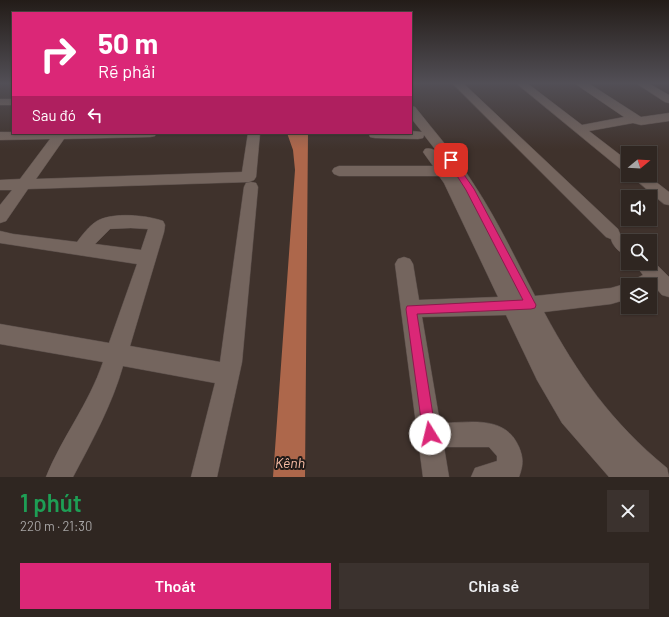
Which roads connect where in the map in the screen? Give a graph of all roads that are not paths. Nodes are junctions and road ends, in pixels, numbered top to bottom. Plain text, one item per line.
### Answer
1 (481, 105) edge
2 (549, 105) edge
3 (614, 105) edge
4 (412, 112) edge
5 (669, 117) edge
6 (634, 119) junction
7 (579, 129) junction
8 (414, 130) edge
9 (105, 134) edge
10 (254, 134) edge
11 (60, 135) junction
12 (0, 136) edge
13 (621, 162) edge
14 (339, 172) dead end
15 (452, 172) junction
16 (250, 182) junction
17 (646, 182) edge
18 (0, 185) edge
19 (25, 185) junction
20 (669, 200) edge
21 (0, 217) edge
22 (8, 238) edge
23 (620, 240) edge
24 (81, 249) junction
25 (147, 258) junction
26 (404, 264) dead end
27 (621, 293) edge
28 (511, 305) junction
29 (531, 305) junction
30 (411, 309) junction
31 (0, 334) edge
32 (116, 355) junction
33 (228, 374) junction
34 (430, 434) junction
35 (59, 477) edge
36 (204, 477) edge
37 (436, 477) edge
38 (484, 477) edge
39 (627, 477) edge
40 (658, 477) edge

1 - 23 street
2 - 7 street
3 - 6 street
4 - 15 street
5 - 6 street
6 - 7 street
7 - 13 street
8 - 15 street
9 - 11 street
10 - 16 street
11 - 12 street
11 - 19 street
14 - 15 street
15 - 28 street
15 - 29 street
16 - 19 street
16 - 33 street
17 - 20 street
18 - 19 street
19 - 21 street
22 - 24 street
24 - 25 street
24 - 25 street
25 - 32 street
26 - 30 street
27 - 29 street
28 - 29 street
28 - 30 street
28 - 39 street
29 - 40 street
30 - 34 street
31 - 32 street
32 - 33 street
32 - 35 street
33 - 36 street
34 - 37 street
34 - 38 street

